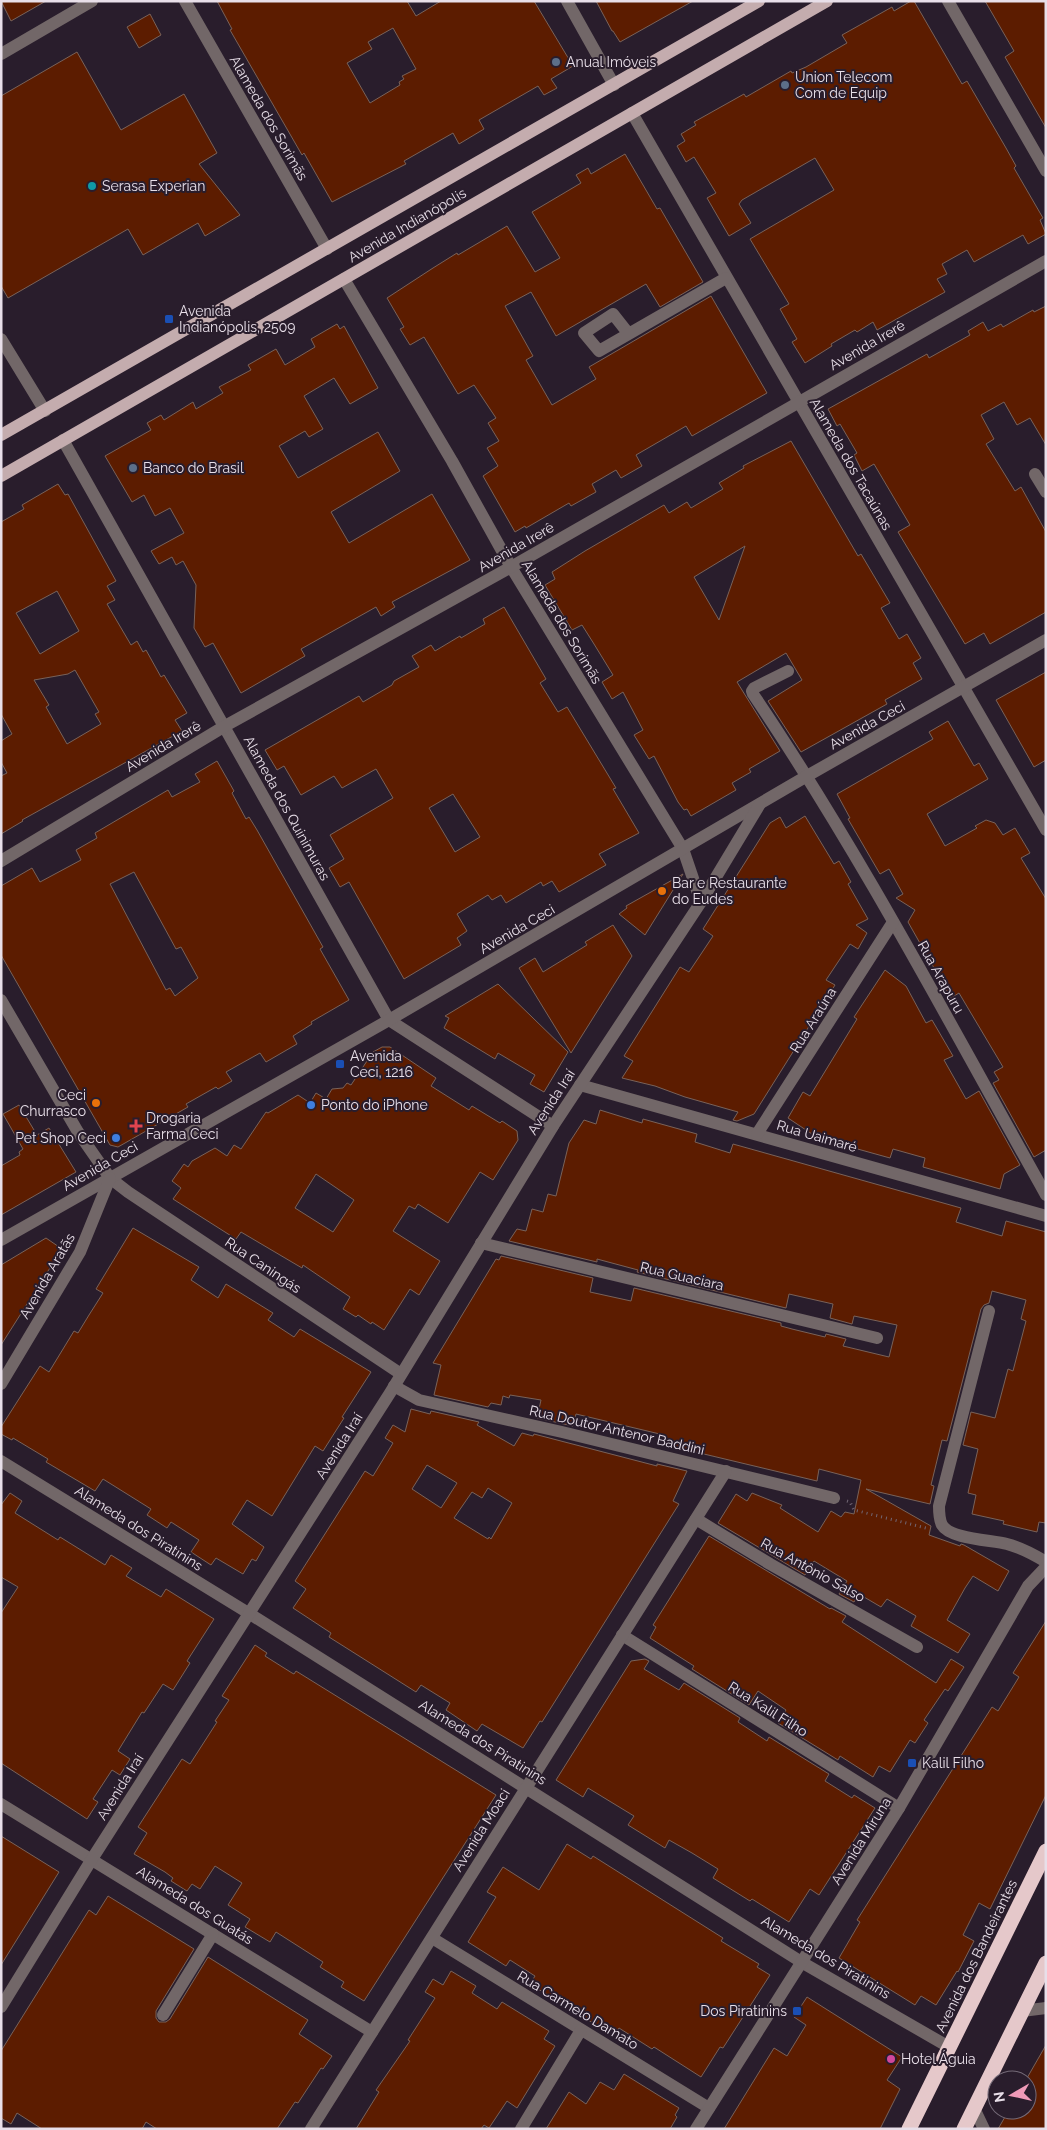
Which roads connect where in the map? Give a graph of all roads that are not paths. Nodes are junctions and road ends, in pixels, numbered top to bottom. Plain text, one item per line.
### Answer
1 (92, 1) edge
2 (185, 1) edge
3 (566, 1) edge
4 (759, 1) edge
5 (827, 1) edge
6 (948, 1) edge
7 (1, 54) edge
8 (614, 85) junction
9 (632, 113) junction
10 (1046, 171) edge
11 (327, 249) junction
12 (1046, 261) edge
13 (726, 278) junction
14 (344, 279) junction
15 (628, 333) dead end
16 (1, 339) edge
17 (797, 402) junction
18 (44, 411) junction
19 (1, 435) edge
20 (63, 440) junction
21 (1035, 474) dead end
22 (1, 476) edge
23 (1046, 492) edge
24 (511, 567) junction
25 (1046, 640) edge
26 (788, 671) dead end
27 (964, 688) junction
28 (225, 726) junction
29 (807, 776) junction
30 (760, 804) junction
31 (1046, 830) edge
32 (684, 849) junction
33 (1, 861) edge
34 (701, 902) junction
35 (893, 922) junction
36 (1, 1000) edge
37 (389, 1020) junction
38 (580, 1085) junction
39 (553, 1126) junction
40 (757, 1134) junction
41 (110, 1178) junction
42 (1046, 1195) edge
43 (1046, 1216) edge
44 (1, 1240) edge
45 (481, 1243) junction
46 (989, 1311) dead end
47 (877, 1338) dead end
48 (401, 1374) junction
49 (1, 1384) edge
50 (394, 1386) junction
51 (1, 1462) edge
52 (726, 1472) junction
53 (834, 1498) road end
54 (696, 1519) junction
55 (1046, 1562) edge
56 (1046, 1567) edge
57 (250, 1614) junction
58 (622, 1635) junction
59 (917, 1647) dead end
60 (525, 1787) junction
61 (1, 1804) edge
62 (899, 1808) junction
63 (1046, 1851) edge
64 (92, 1859) junction
65 (213, 1934) junction
66 (432, 1938) junction
67 (803, 1963) junction
68 (1046, 1963) edge
69 (1, 2007) edge
70 (1046, 2008) edge
71 (1022, 2010) junction
72 (163, 2014) dead end
73 (581, 2030) junction
74 (372, 2032) junction
75 (949, 2047) junction
76 (710, 2108) junction
77 (974, 2108) junction
78 (311, 2129) edge
79 (521, 2129) edge
80 (696, 2129) edge
81 (909, 2129) edge
82 (964, 2129) edge
83 (984, 2129) edge

1 - 7 street
2 - 11 street, Alameda dos Sorimãs
3 - 8 street
4 - 8 main road, Avenida Indianópolis
5 - 9 main road, Avenida Indianópolis
6 - 10 street
8 - 11 main road, Avenida Indianópolis
9 - 13 street, Alameda dos Tacaúnas
9 - 14 main road, Avenida Indianópolis
11 - 18 main road, Avenida Indianópolis
12 - 17 street, Avenida Irerê
13 - 15 street
13 - 17 street, Alameda dos Tacaúnas
14 - 20 main road, Avenida Indianópolis
14 - 24 street, Alameda dos Sorimãs
16 - 18 street
17 - 24 street, Avenida Irerê
17 - 27 street, Alameda dos Tacaúnas
18 - 19 main road, Avenida Indianópolis
20 - 22 main road, Avenida Indianópolis
20 - 28 street, Alameda dos Quinimuras
21 - 23 street
24 - 28 street, Avenida Irerê
24 - 32 street, Alameda dos Sorimãs
25 - 27 street, Avenida Ceci
26 - 29 street, Rua Arapuru
27 - 29 street, Avenida Ceci
27 - 31 street, Alameda dos Tacaúnas
28 - 33 street, Avenida Irerê
28 - 37 street, Alameda dos Quinimuras
29 - 30 street, Avenida Ceci
29 - 35 street, Rua Arapuru
30 - 32 street, Avenida Ceci
30 - 34 street, Avenida Iraí
32 - 34 street
32 - 37 street, Avenida Ceci
34 - 38 street, Avenida Iraí
35 - 40 street, Rua Araúna
35 - 42 street, Rua Arapuru
36 - 41 street, Rua Caningás
37 - 39 street, Alameda dos Quinimuras
37 - 41 street, Avenida Ceci
38 - 39 street, Avenida Iraí
38 - 40 street, Rua Uaimaré
39 - 45 street, Avenida Iraí
40 - 43 street, Rua Uaimaré
41 - 44 street, Avenida Ceci
41 - 48 street, Rua Caningás
41 - 49 street, Avenida Aratãs
45 - 47 street, Rua Guaciara
45 - 48 street, Avenida Iraí
46 - 55 street
48 - 50 street, Avenida Iraí
50 - 52 street, Rua Doutor Antenor Baddini
50 - 57 street, Avenida Iraí
51 - 57 street, Alameda dos Piratinins
52 - 53 street, Rua Doutor Antenor Baddini
52 - 54 street, Avenida Moaci
54 - 58 street, Avenida Moaci
54 - 59 street, Rua Antônio Salso
56 - 62 street, Avenida Miruna
57 - 60 street, Alameda dos Piratinins
57 - 64 street, Avenida Iraí
58 - 60 street, Avenida Moaci
58 - 62 street, Rua Kalil Filho
60 - 66 street, Avenida Moaci
60 - 67 street, Alameda dos Piratinins
61 - 64 street, Alameda dos Guatás
62 - 67 street, Avenida Miruna
63 - 75 highway, Avenida dos Bandeirantes
64 - 65 street, Alameda dos Guatás
64 - 69 street, Avenida Iraí
65 - 72 street
65 - 74 street, Alameda dos Guatás
66 - 73 street, Rua Carmelo Damato
66 - 74 street, Avenida Moaci
67 - 75 street, Alameda dos Piratinins
67 - 76 street, Avenida Miruna
68 - 71 highway
70 - 71 street
71 - 77 highway
73 - 76 street, Rua Carmelo Damato
73 - 79 street
74 - 78 street, Avenida Moaci
75 - 81 highway, Avenida dos Bandeirantes
76 - 80 street, Avenida Miruna
77 - 82 highway
77 - 83 street

